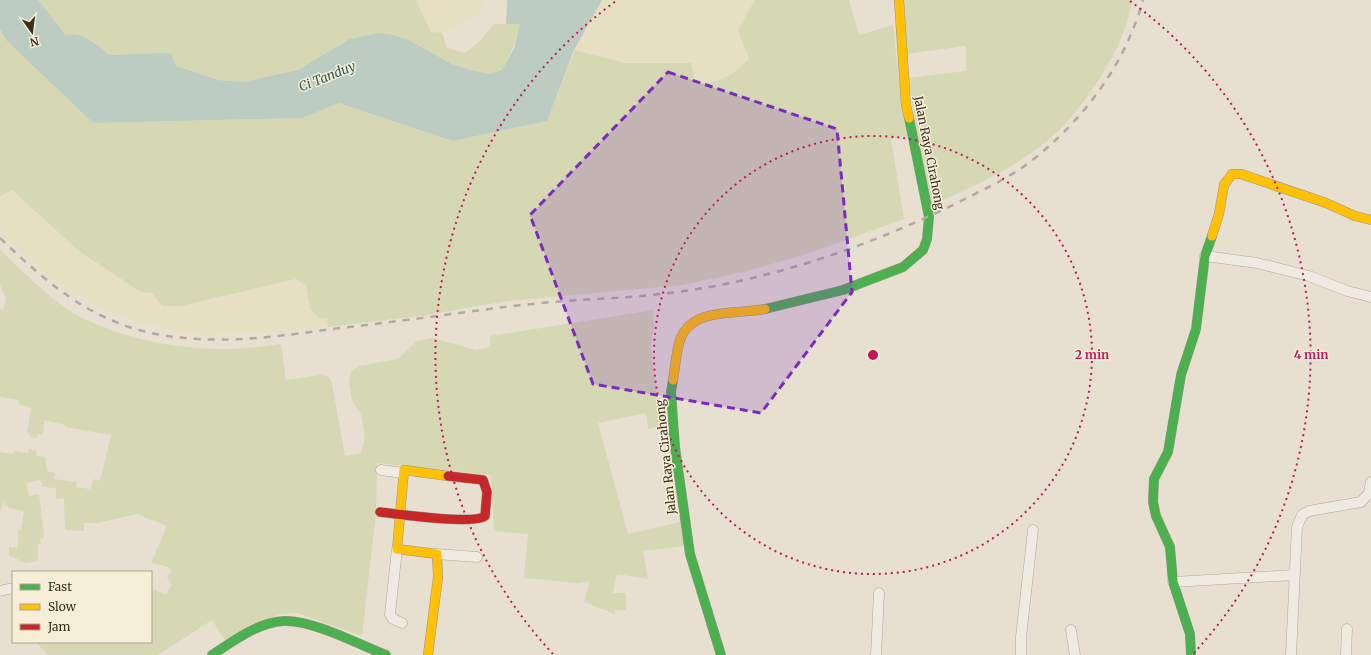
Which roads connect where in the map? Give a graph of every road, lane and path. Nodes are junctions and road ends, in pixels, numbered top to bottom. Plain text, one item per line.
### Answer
1 (899, 0) edge
2 (1371, 220) edge
3 (1205, 256) junction
4 (1371, 297) edge
5 (381, 470) dead end
6 (403, 473) junction
7 (1371, 482) edge
8 (380, 512) dead end
9 (400, 514) junction
10 (1033, 530) dead end
11 (397, 549) junction
12 (437, 554) junction
13 (477, 557) dead end
14 (1294, 575) junction
15 (1173, 582) junction
16 (12, 588) edge
17 (0, 591) edge
18 (879, 593) dead end
19 (402, 623) dead end
20 (1347, 629) dead end
21 (1071, 630) dead end
22 (212, 655) edge
23 (386, 655) edge
24 (428, 655) edge
25 (721, 655) edge
26 (876, 655) edge
27 (1021, 655) edge
28 (1075, 655) edge
29 (1191, 655) edge
30 (1291, 655) edge
31 (1346, 655) edge

1 - 25 street, Jalan Raya Cirahong
2 - 3 street
3 - 4 street
3 - 15 street
5 - 6 street
6 - 9 street
6 - 9 street
7 - 14 street
8 - 9 street
9 - 11 street
10 - 27 street
11 - 12 street
11 - 19 street
12 - 13 street
12 - 24 street
14 - 15 street
14 - 30 street
15 - 29 street
16 - 17 street
18 - 26 street
20 - 31 street
21 - 28 street
22 - 23 street

